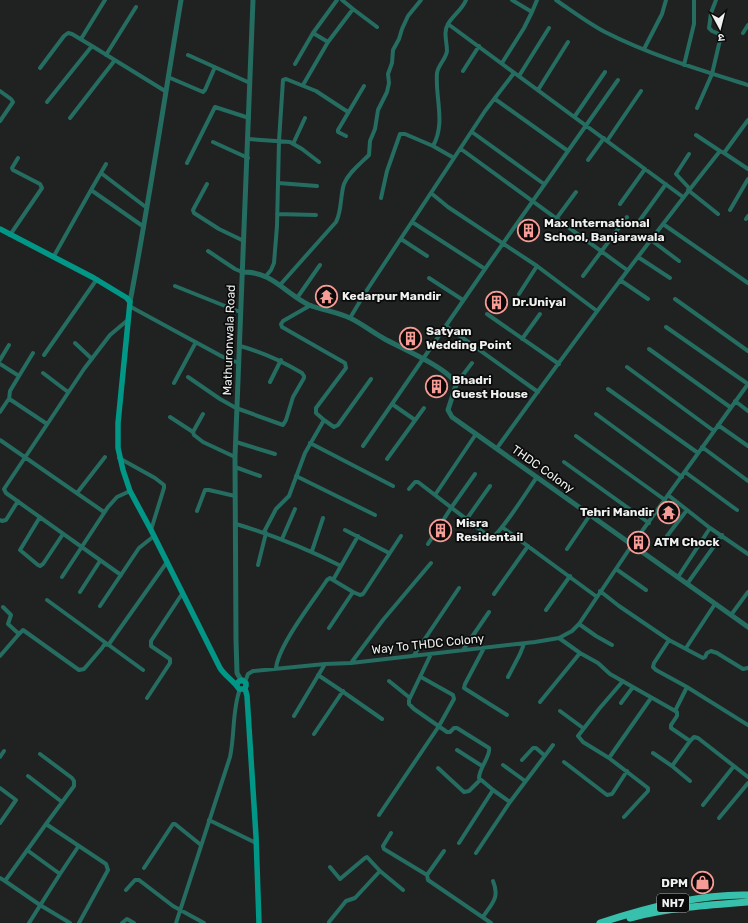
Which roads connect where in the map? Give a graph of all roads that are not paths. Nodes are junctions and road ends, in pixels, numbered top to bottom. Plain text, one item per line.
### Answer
1 (105, 0) edge
2 (181, 0) edge
3 (253, 0) edge
4 (337, 0) edge
5 (342, 0) edge
6 (421, 0) edge
7 (466, 0) edge
8 (512, 0) edge
9 (537, 0) edge
10 (556, 0) edge
11 (666, 0) edge
12 (694, 0) edge
13 (716, 0) edge
14 (136, 7) dead end
15 (353, 8) junction
16 (532, 12) junction
17 (448, 24) junction
18 (748, 25) edge
19 (377, 27) dead end
20 (549, 28) dead end
21 (313, 33) junction
22 (743, 33) dead end
23 (81, 39) junction
24 (328, 42) junction
25 (568, 42) dead end
26 (92, 46) junction
27 (479, 46) junction
28 (644, 49) junction
29 (106, 55) junction
30 (188, 55) dead end
31 (115, 60) junction
32 (502, 63) junction
33 (295, 64) dead end
34 (684, 64) junction
35 (215, 67) junction
36 (40, 68) dead end
37 (463, 70) dead end
38 (605, 72) dead end
39 (514, 73) junction
40 (712, 74) junction
41 (519, 76) junction
42 (168, 77) junction
43 (618, 80) dead end
44 (250, 83) junction
45 (303, 85) junction
46 (748, 85) edge
47 (364, 86) dead end
48 (538, 90) junction
49 (0, 91) edge
50 (165, 91) junction
51 (641, 91) dead end
52 (495, 99) junction
53 (47, 102) dead end
54 (697, 108) dead end
55 (348, 112) junction
56 (575, 116) junction
57 (70, 118) dead end
58 (249, 118) junction
59 (305, 118) dead end
60 (748, 120) edge
61 (0, 121) edge
62 (586, 125) junction
63 (472, 132) junction
64 (696, 135) dead end
65 (346, 136) dead end
66 (248, 139) junction
67 (606, 140) junction
68 (279, 141) junction
69 (213, 142) dead end
70 (293, 144) junction
71 (433, 146) junction
72 (461, 149) junction
73 (568, 151) junction
74 (720, 151) junction
75 (724, 153) junction
76 (689, 154) dead end
77 (18, 158) dead end
78 (248, 158) junction
79 (454, 158) junction
80 (588, 160) dead end
81 (319, 162) dead end
82 (186, 163) dead end
83 (106, 164) dead end
84 (645, 169) junction
85 (748, 169) edge
86 (101, 173) junction
87 (748, 179) edge
88 (278, 183) junction
89 (207, 184) dead end
90 (544, 184) junction
91 (666, 184) junction
92 (317, 186) dead end
93 (91, 190) junction
94 (689, 190) junction
95 (576, 192) dead end
96 (431, 193) junction
97 (683, 197) junction
98 (381, 198) dead end
99 (532, 202) junction
100 (620, 204) dead end
101 (147, 208) junction
102 (730, 210) dead end
103 (277, 214) junction
104 (718, 214) dead end
105 (316, 215) dead end
106 (626, 217) dead end
107 (556, 219) junction
108 (640, 220) dead end
109 (412, 222) junction
110 (663, 224) junction
111 (144, 227) junction
112 (0, 229) edge
113 (10, 234) junction
114 (401, 239) junction
115 (244, 240) junction
116 (651, 240) junction
117 (502, 244) junction
118 (208, 251) dead end
119 (602, 251) junction
120 (54, 256) junction
121 (427, 256) dead end
122 (638, 257) junction
123 (679, 261) dead end
124 (320, 265) dead end
125 (537, 266) junction
126 (485, 269) junction
127 (627, 270) junction
128 (242, 272) junction
129 (266, 276) junction
130 (583, 276) dead end
131 (429, 278) dead end
132 (670, 278) dead end
133 (97, 279) junction
134 (620, 280) junction
135 (748, 284) edge
136 (280, 285) junction
137 (175, 286) dead end
138 (518, 294) dead end
139 (297, 298) junction
140 (648, 299) dead end
141 (675, 299) dead end
142 (463, 300) junction
143 (130, 305) junction
144 (310, 305) junction
145 (240, 312) junction
146 (596, 312) junction
147 (487, 314) dead end
148 (540, 314) dead end
149 (129, 318) junction
150 (350, 318) junction
151 (446, 326) junction
152 (666, 327) dead end
153 (522, 338) junction
154 (196, 342) junction
155 (75, 343) dead end
156 (9, 345) dead end
157 (240, 346) junction
158 (649, 350) dead end
159 (748, 351) edge
160 (33, 353) dead end
161 (44, 356) dead end
162 (92, 359) junction
163 (422, 359) junction
164 (0, 360) edge
165 (280, 360) junction
166 (239, 363) junction
167 (472, 363) dead end
168 (0, 364) edge
169 (559, 364) junction
170 (627, 367) dead end
171 (43, 373) dead end
172 (19, 376) junction
173 (188, 376) dead end
174 (371, 379) dead end
175 (270, 382) dead end
176 (174, 383) dead end
177 (456, 384) junction
178 (748, 384) edge
179 (608, 389) dead end
180 (68, 392) junction
181 (538, 392) junction
182 (9, 400) junction
183 (735, 402) junction
184 (392, 404) junction
185 (730, 407) junction
186 (236, 408) junction
187 (424, 408) dead end
188 (748, 411) edge
189 (0, 412) edge
190 (203, 414) dead end
191 (596, 414) dead end
192 (170, 417) dead end
193 (324, 420) junction
194 (415, 420) junction
195 (47, 424) junction
196 (718, 425) junction
197 (714, 431) junction
198 (193, 432) junction
199 (476, 434) junction
200 (576, 436) dead end
201 (0, 440) edge
202 (236, 442) junction
203 (310, 443) junction
204 (363, 446) dead end
205 (748, 446) edge
206 (702, 447) junction
207 (497, 448) junction
208 (698, 453) junction
209 (275, 454) dead end
210 (105, 457) dead end
211 (235, 457) junction
212 (26, 458) junction
213 (120, 458) junction
214 (387, 459) dead end
215 (564, 462) dead end
216 (235, 468) junction
217 (685, 472) junction
218 (475, 474) dead end
219 (260, 476) dead end
220 (296, 476) junction
221 (537, 477) junction
222 (682, 477) junction
223 (748, 481) edge
224 (393, 486) dead end
225 (490, 486) dead end
226 (0, 487) edge
227 (409, 489) dead end
228 (4, 490) junction
229 (130, 492) junction
230 (77, 493) junction
231 (435, 495) junction
232 (668, 495) junction
233 (235, 496) junction
234 (665, 500) junction
235 (18, 501) junction
236 (451, 508) junction
237 (295, 509) dead end
238 (687, 510) junction
239 (737, 510) dead end
240 (197, 511) dead end
241 (104, 512) junction
242 (590, 514) junction
243 (375, 515) dead end
244 (40, 517) junction
245 (324, 518) dead end
246 (0, 520) edge
247 (466, 520) junction
248 (649, 523) junction
249 (236, 524) junction
250 (502, 527) junction
251 (710, 528) junction
252 (151, 530) junction
253 (345, 530) dead end
254 (265, 532) junction
255 (63, 534) junction
256 (722, 535) junction
257 (154, 536) junction
258 (358, 536) junction
259 (400, 536) dead end
260 (667, 536) dead end
261 (282, 539) junction
262 (428, 544) dead end
263 (632, 545) junction
264 (528, 546) junction
265 (82, 547) junction
266 (567, 549) dead end
267 (312, 551) junction
268 (389, 553) junction
269 (748, 554) edge
270 (100, 561) junction
271 (167, 562) junction
272 (431, 563) dead end
273 (258, 565) dead end
274 (341, 566) junction
275 (616, 569) junction
276 (121, 575) junction
277 (570, 576) junction
278 (62, 577) dead end
279 (678, 577) junction
280 (333, 580) junction
281 (687, 584) junction
282 (459, 588) dead end
283 (646, 590) dead end
284 (80, 592) dead end
285 (353, 592) junction
286 (748, 592) edge
287 (182, 594) junction
288 (494, 594) dead end
289 (598, 594) junction
290 (47, 600) dead end
291 (715, 604) junction
292 (100, 606) dead end
293 (3, 607) dead end
294 (546, 610) dead end
295 (489, 612) dead end
296 (732, 615) junction
297 (579, 624) junction
298 (748, 627) edge
299 (329, 628) dead end
300 (18, 634) junction
301 (559, 638) junction
302 (669, 640) junction
303 (109, 644) junction
304 (524, 644) junction
305 (612, 645) dead end
306 (0, 647) edge
307 (484, 648) junction
308 (686, 648) junction
309 (5, 650) junction
310 (463, 650) junction
311 (580, 653) junction
312 (431, 654) junction
313 (414, 655) junction
314 (0, 656) edge
315 (351, 663) junction
316 (325, 664) junction
317 (748, 668) edge
318 (276, 669) junction
319 (144, 670) dead end
320 (318, 675) junction
321 (421, 677) junction
322 (508, 677) dead end
323 (389, 681) dead end
324 (623, 681) junction
325 (241, 685) junction
326 (687, 686) junction
327 (633, 687) junction
328 (343, 691) junction
329 (147, 698) dead end
330 (410, 698) junction
331 (651, 698) junction
332 (540, 702) dead end
333 (621, 703) dead end
334 (560, 711) dead end
335 (675, 711) junction
336 (507, 715) dead end
337 (294, 716) dead end
338 (382, 719) dead end
339 (748, 725) edge
340 (439, 726) junction
341 (583, 728) junction
342 (314, 734) dead end
343 (690, 741) junction
344 (553, 745) dead end
345 (4, 750) dead end
346 (457, 750) dead end
347 (653, 753) dead end
348 (40, 754) dead end
349 (544, 755) junction
350 (0, 757) edge
351 (609, 758) junction
352 (522, 760) dead end
353 (564, 762) dead end
354 (503, 765) dead end
355 (482, 766) junction
356 (672, 766) junction
357 (734, 766) junction
358 (438, 768) dead end
359 (627, 771) junction
360 (28, 776) dead end
361 (748, 777) edge
362 (480, 780) junction
363 (525, 781) junction
364 (690, 781) dead end
365 (748, 783) edge
366 (0, 788) edge
367 (493, 790) junction
368 (62, 802) junction
369 (510, 802) junction
370 (703, 805) dead end
371 (379, 814) dead end
372 (624, 817) dead end
373 (719, 818) dead end
374 (209, 820) junction
375 (0, 823) edge
376 (46, 824) junction
377 (391, 833) dead end
378 (256, 843) junction
379 (459, 843) dead end
380 (201, 845) junction
381 (78, 847) junction
382 (27, 850) junction
383 (444, 851) dead end
384 (476, 853) dead end
385 (330, 867) dead end
386 (144, 868) dead end
387 (380, 871) junction
388 (60, 874) junction
389 (427, 875) junction
390 (0, 878) edge
391 (5, 881) junction
392 (493, 881) dead end
393 (126, 890) dead end
394 (403, 890) dead end
395 (748, 895) edge
396 (748, 902) edge
397 (693, 904) junction
398 (40, 905) junction
399 (180, 910) junction
400 (483, 917) junction
401 (29, 923) edge
402 (70, 923) edge
403 (79, 923) edge
404 (122, 923) edge
405 (134, 923) edge
406 (176, 923) edge
407 (204, 923) edge
408 (259, 923) edge
409 (329, 923) edge
410 (491, 923) edge
411 (600, 923) edge
412 (612, 923) edge

1 - 23 street
2 - 42 street
3 - 44 street, Mathuronwala Road
4 - 21 street
5 - 15 street
6 - 136 street
7 - 17 street
8 - 16 street
9 - 16 street
10 - 28 street
11 - 28 street
12 - 34 street
13 - 40 street
14 - 29 street
15 - 19 street
15 - 24 street
16 - 32 street
17 - 27 street
17 - 71 street
18 - 22 street
20 - 41 street
21 - 24 street
21 - 33 street
23 - 26 street
23 - 36 street
24 - 45 street
25 - 48 street
26 - 29 street
26 - 53 street
27 - 32 street
27 - 37 street
28 - 34 street
29 - 31 street
30 - 35 street
31 - 50 street
31 - 57 street
32 - 39 street
34 - 40 street
35 - 42 street
35 - 44 street
38 - 56 street
39 - 41 street
39 - 52 street
40 - 46 street
40 - 54 street
41 - 48 street
42 - 50 street
43 - 62 street
44 - 58 street, Mathuronwala Road
45 - 55 street
45 - 68 street
47 - 55 street
48 - 56 street
49 - 61 street
50 - 101 street
51 - 67 street
52 - 63 street
52 - 73 street
55 - 65 street
56 - 62 street
58 - 66 street, Mathuronwala Road
58 - 82 street
59 - 70 street
60 - 75 street
62 - 67 street
62 - 73 street
63 - 72 street
63 - 90 street
64 - 74 street
66 - 68 street
66 - 78 street, Mathuronwala Road
67 - 80 street
67 - 84 street
68 - 70 street
68 - 88 street
69 - 78 street
70 - 81 street
71 - 79 street
71 - 98 street
72 - 79 street
72 - 99 street
73 - 90 street
74 - 75 street
74 - 94 street
75 - 85 street
76 - 94 street
77 - 113 street
78 - 115 street, Mathuronwala Road
79 - 96 street
83 - 86 street
84 - 91 street
84 - 100 street
86 - 93 street
86 - 101 street
87 - 102 street
88 - 92 street
88 - 103 street
89 - 115 street
90 - 99 street
91 - 97 street
91 - 108 street
93 - 111 street
93 - 120 street
94 - 97 street
94 - 104 street
95 - 107 street
96 - 109 street
96 - 117 street
97 - 110 street
99 - 107 street
99 - 117 street
101 - 111 street
103 - 105 street
103 - 129 street
106 - 119 street
107 - 119 street
109 - 114 street
109 - 126 street
110 - 116 street
110 - 135 street
111 - 143 street
112 - 113 main road
113 - 120 main road
114 - 121 street
114 - 150 street
115 - 128 street, Mathuronwala Road
116 - 122 street
116 - 123 street
117 - 125 street
117 - 126 street
118 - 128 street
119 - 127 street
119 - 130 street
120 - 133 main road
122 - 127 street
122 - 132 street
124 - 139 street
125 - 138 street
125 - 146 street
126 - 142 street
127 - 134 street
128 - 129 street
128 - 145 street, Mathuronwala Road
129 - 136 street
131 - 142 street
133 - 143 main road
133 - 161 street
134 - 140 street
134 - 146 street
136 - 139 street
137 - 145 street
139 - 144 street
141 - 159 street
142 - 151 street
143 - 149 main road
143 - 154 street
144 - 150 street
144 - 193 street
145 - 157 street, Mathuronwala Road
146 - 169 street
147 - 153 street
148 - 153 street
149 - 162 street
149 - 213 main road
150 - 163 street
151 - 163 street
151 - 181 street
152 - 178 street
153 - 169 street
154 - 166 street
154 - 176 street
155 - 162 street
156 - 164 street
157 - 165 street
157 - 166 street, Mathuronwala Road
158 - 185 street
160 - 172 street
162 - 180 street
163 - 177 street
163 - 184 street
165 - 175 street
165 - 186 street
166 - 186 street, Mathuronwala Road
167 - 177 street
168 - 172 street
169 - 181 street
170 - 197 street
171 - 180 street
172 - 182 street
173 - 186 street
174 - 193 street
177 - 199 street, THDC Colony
178 - 183 street
179 - 208 street
180 - 195 street
181 - 207 street
182 - 189 street
182 - 195 street
183 - 185 street
183 - 188 street
184 - 194 street
184 - 204 street
185 - 196 street
186 - 202 street, Mathuronwala Road
187 - 194 street
190 - 198 street
191 - 222 street
192 - 198 street
193 - 203 street
194 - 214 street
195 - 212 street
196 - 197 street
196 - 205 street
197 - 206 street
198 - 211 street
199 - 207 street, THDC Colony
199 - 231 street
200 - 234 street
201 - 212 street
202 - 209 street
202 - 211 street, Mathuronwala Road
203 - 220 street
203 - 224 street
206 - 208 street
206 - 223 street
207 - 221 street, THDC Colony
208 - 217 street
210 - 230 street
211 - 216 street, Mathuronwala Road
212 - 228 street
212 - 230 street
213 - 229 main road
213 - 252 street
215 - 248 street
216 - 219 street
216 - 233 street, Mathuronwala Road
217 - 222 street
217 - 239 street
218 - 236 street
220 - 243 street
220 - 254 street
221 - 242 street, THDC Colony
221 - 250 street
222 - 232 street
225 - 247 street
226 - 228 street
227 - 231 street
228 - 235 street
229 - 241 street
229 - 252 main road
230 - 241 street
231 - 236 street
232 - 234 street
232 - 238 street
233 - 240 street
233 - 249 street, Mathuronwala Road
234 - 248 street
235 - 244 street
235 - 246 street
236 - 247 street
236 - 262 street
237 - 261 street
238 - 251 street
238 - 260 street
241 - 265 street
242 - 263 street, THDC Colony
242 - 266 street
244 - 255 street
244 - 255 street
245 - 267 street
247 - 250 street
248 - 263 street
249 - 254 street
249 - 325 street, Mathuronwala Road
250 - 264 street
251 - 256 street
251 - 279 street
252 - 257 main road
253 - 258 street
254 - 261 street
254 - 273 street
255 - 265 street
256 - 269 street
256 - 281 street
257 - 271 main road
257 - 276 street
258 - 268 street
258 - 274 street
259 - 268 street
261 - 267 street
263 - 275 street
263 - 279 street, THDC Colony
264 - 277 street
264 - 288 street
265 - 270 street
265 - 278 street
267 - 274 street
268 - 285 street
270 - 276 street
270 - 284 street
271 - 287 main road
271 - 303 street
272 - 315 street
274 - 280 street
275 - 283 street
275 - 289 street
276 - 292 street
277 - 289 street
277 - 294 street
279 - 281 street, THDC Colony
280 - 285 street
280 - 318 street
281 - 291 street, THDC Colony
282 - 313 street
285 - 299 street
286 - 296 street
287 - 325 main road
287 - 329 street
289 - 297 street, Way To THDC Colony
289 - 302 street
290 - 303 street
291 - 296 street, THDC Colony
291 - 308 street
293 - 300 street
295 - 310 street
296 - 298 street, THDC Colony
297 - 301 street, Way To THDC Colony
297 - 305 street
300 - 303 street
300 - 309 street
301 - 304 street, Way To THDC Colony
301 - 311 street
302 - 308 street
302 - 326 street
303 - 319 street
304 - 307 street, Way To THDC Colony
304 - 322 street
306 - 309 street
307 - 310 street, Way To THDC Colony
307 - 336 street
308 - 317 street
309 - 314 street
310 - 312 street, Way To THDC Colony
311 - 324 street
311 - 332 street
312 - 313 street, Way To THDC Colony
312 - 321 street
313 - 315 street, Way To THDC Colony
315 - 316 street, Way To THDC Colony
316 - 318 street, Way To THDC Colony
316 - 320 street
318 - 325 street, Way To THDC Colony
320 - 328 street
320 - 337 street
321 - 330 street
321 - 340 street
323 - 330 street
324 - 327 street
324 - 341 street
325 - 374 street
325 - 378 main road
326 - 335 street
326 - 339 street
327 - 331 street
327 - 333 street
328 - 338 street
328 - 342 street
330 - 340 street
331 - 335 street
331 - 351 street
334 - 341 street
335 - 343 street
340 - 355 street
340 - 371 street
341 - 351 street
343 - 356 street
343 - 357 street
344 - 349 street
345 - 350 street
346 - 355 street
347 - 356 street
348 - 368 street
349 - 352 street
349 - 363 street
351 - 359 street
353 - 359 street
354 - 363 street
355 - 362 street
356 - 364 street
357 - 361 street
357 - 370 street
358 - 362 street
359 - 372 street
360 - 368 street
362 - 367 street
363 - 369 street
365 - 373 street
366 - 375 street
367 - 369 street
367 - 379 street
368 - 376 street
369 - 384 street
374 - 378 street
374 - 380 street
376 - 381 street
376 - 382 street
377 - 389 street
378 - 408 main road
380 - 386 street
380 - 399 street
381 - 388 street
381 - 403 street
382 - 388 street
382 - 391 street
383 - 389 street
385 - 387 street
387 - 394 street
387 - 409 street
388 - 398 street
389 - 400 street
390 - 391 street
391 - 398 street
392 - 400 street
393 - 399 street
395 - 397 highway, NH7
396 - 397 highway, NH7
397 - 411 highway, NH7
397 - 412 highway, NH7
398 - 401 street
398 - 402 street
399 - 406 street
399 - 407 street
400 - 410 street
404 - 405 street

